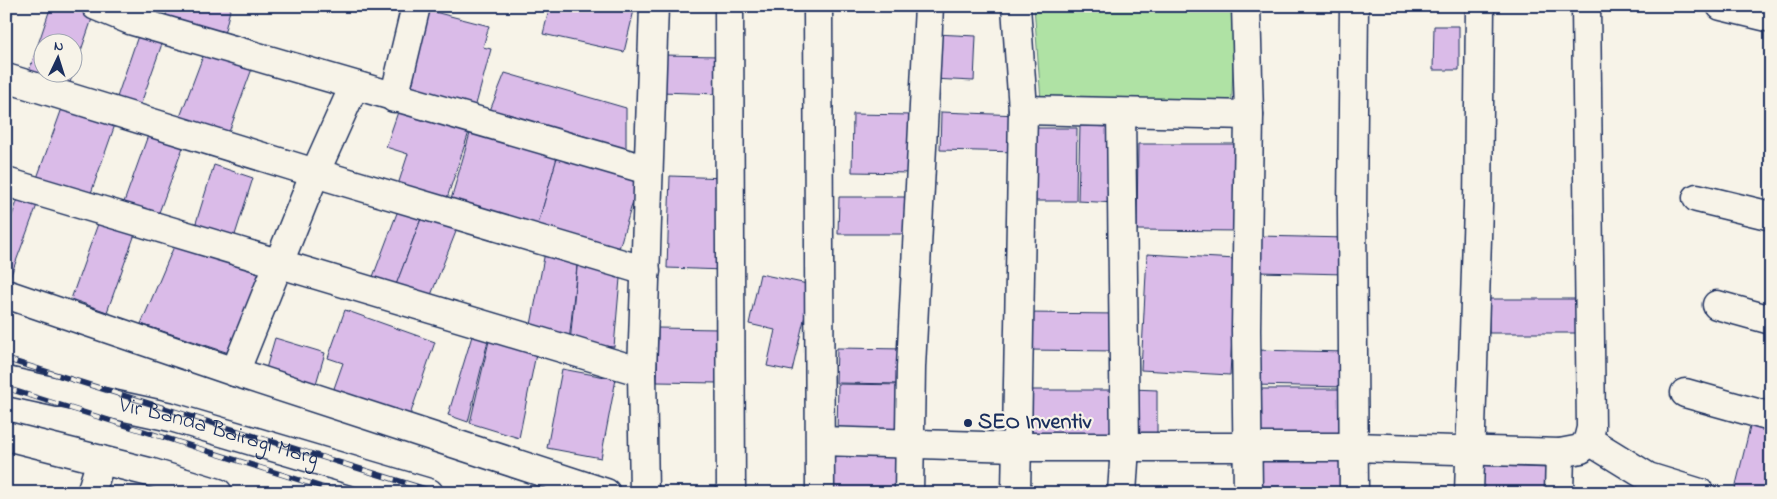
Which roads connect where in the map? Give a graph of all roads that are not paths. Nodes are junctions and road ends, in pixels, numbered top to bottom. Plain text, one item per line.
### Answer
1 (96, 6) edge
2 (416, 6) edge
3 (654, 6) edge
4 (729, 6) edge
5 (818, 6) edge
6 (929, 6) edge
7 (1016, 6) edge
8 (1246, 6) edge
9 (1354, 6) edge
10 (1480, 6) edge
11 (1586, 6) edge
12 (1721, 6) edge
13 (1771, 18) edge
14 (6, 78) edge
15 (354, 86) junction
16 (394, 98) junction
17 (1023, 110) junction
18 (1121, 112) junction
19 (1249, 115) junction
20 (648, 170) junction
21 (315, 173) junction
22 (6, 182) edge
23 (1697, 198) dead end
24 (1771, 216) edge
25 (279, 266) junction
26 (646, 271) junction
27 (6, 294) edge
28 (1718, 305) dead end
29 (1771, 320) edge
30 (235, 372) junction
31 (642, 372) junction
32 (6, 381) edge
33 (1685, 393) dead end
34 (1771, 417) edge
35 (6, 436) edge
36 (1588, 440) junction
37 (821, 441) junction
38 (910, 442) junction
39 (1016, 446) junction
40 (1124, 447) junction
41 (1353, 447) junction
42 (1248, 448) junction
43 (1469, 451) junction
44 (1560, 453) junction
45 (102, 460) junction
46 (95, 492) edge
47 (218, 493) edge
48 (429, 493) edge
49 (606, 493) edge
50 (644, 493) edge
51 (731, 493) edge
52 (820, 493) edge
53 (909, 493) edge
54 (1016, 493) edge
55 (1122, 493) edge
56 (1248, 493) edge
57 (1354, 493) edge
58 (1469, 493) edge
59 (1559, 493) edge
60 (1700, 493) edge

1 - 15 street
2 - 16 street
3 - 20 street
4 - 51 street
5 - 37 street
6 - 38 street
7 - 17 street
8 - 19 street
9 - 41 street
10 - 43 street
11 - 36 street
12 - 13 street
14 - 21 street
15 - 16 street
15 - 21 street
16 - 20 street
17 - 18 street
17 - 39 street
18 - 19 street
18 - 40 street
19 - 42 street
20 - 26 street
21 - 25 street
21 - 26 street
22 - 25 street
23 - 24 street
25 - 30 street
25 - 31 street
26 - 31 street
27 - 30 street
28 - 29 street
30 - 49 street
31 - 50 street
32 - 48 street, Vir Banda Bairagi Marg
33 - 34 street
35 - 45 street
36 - 44 street
36 - 60 street
37 - 38 street
37 - 52 street
38 - 39 street
38 - 53 street
39 - 40 street
39 - 54 street
40 - 42 street
40 - 55 street
41 - 42 street
41 - 43 street
41 - 57 street
42 - 56 street
43 - 44 street
43 - 58 street
44 - 59 street
45 - 46 street
45 - 47 street

